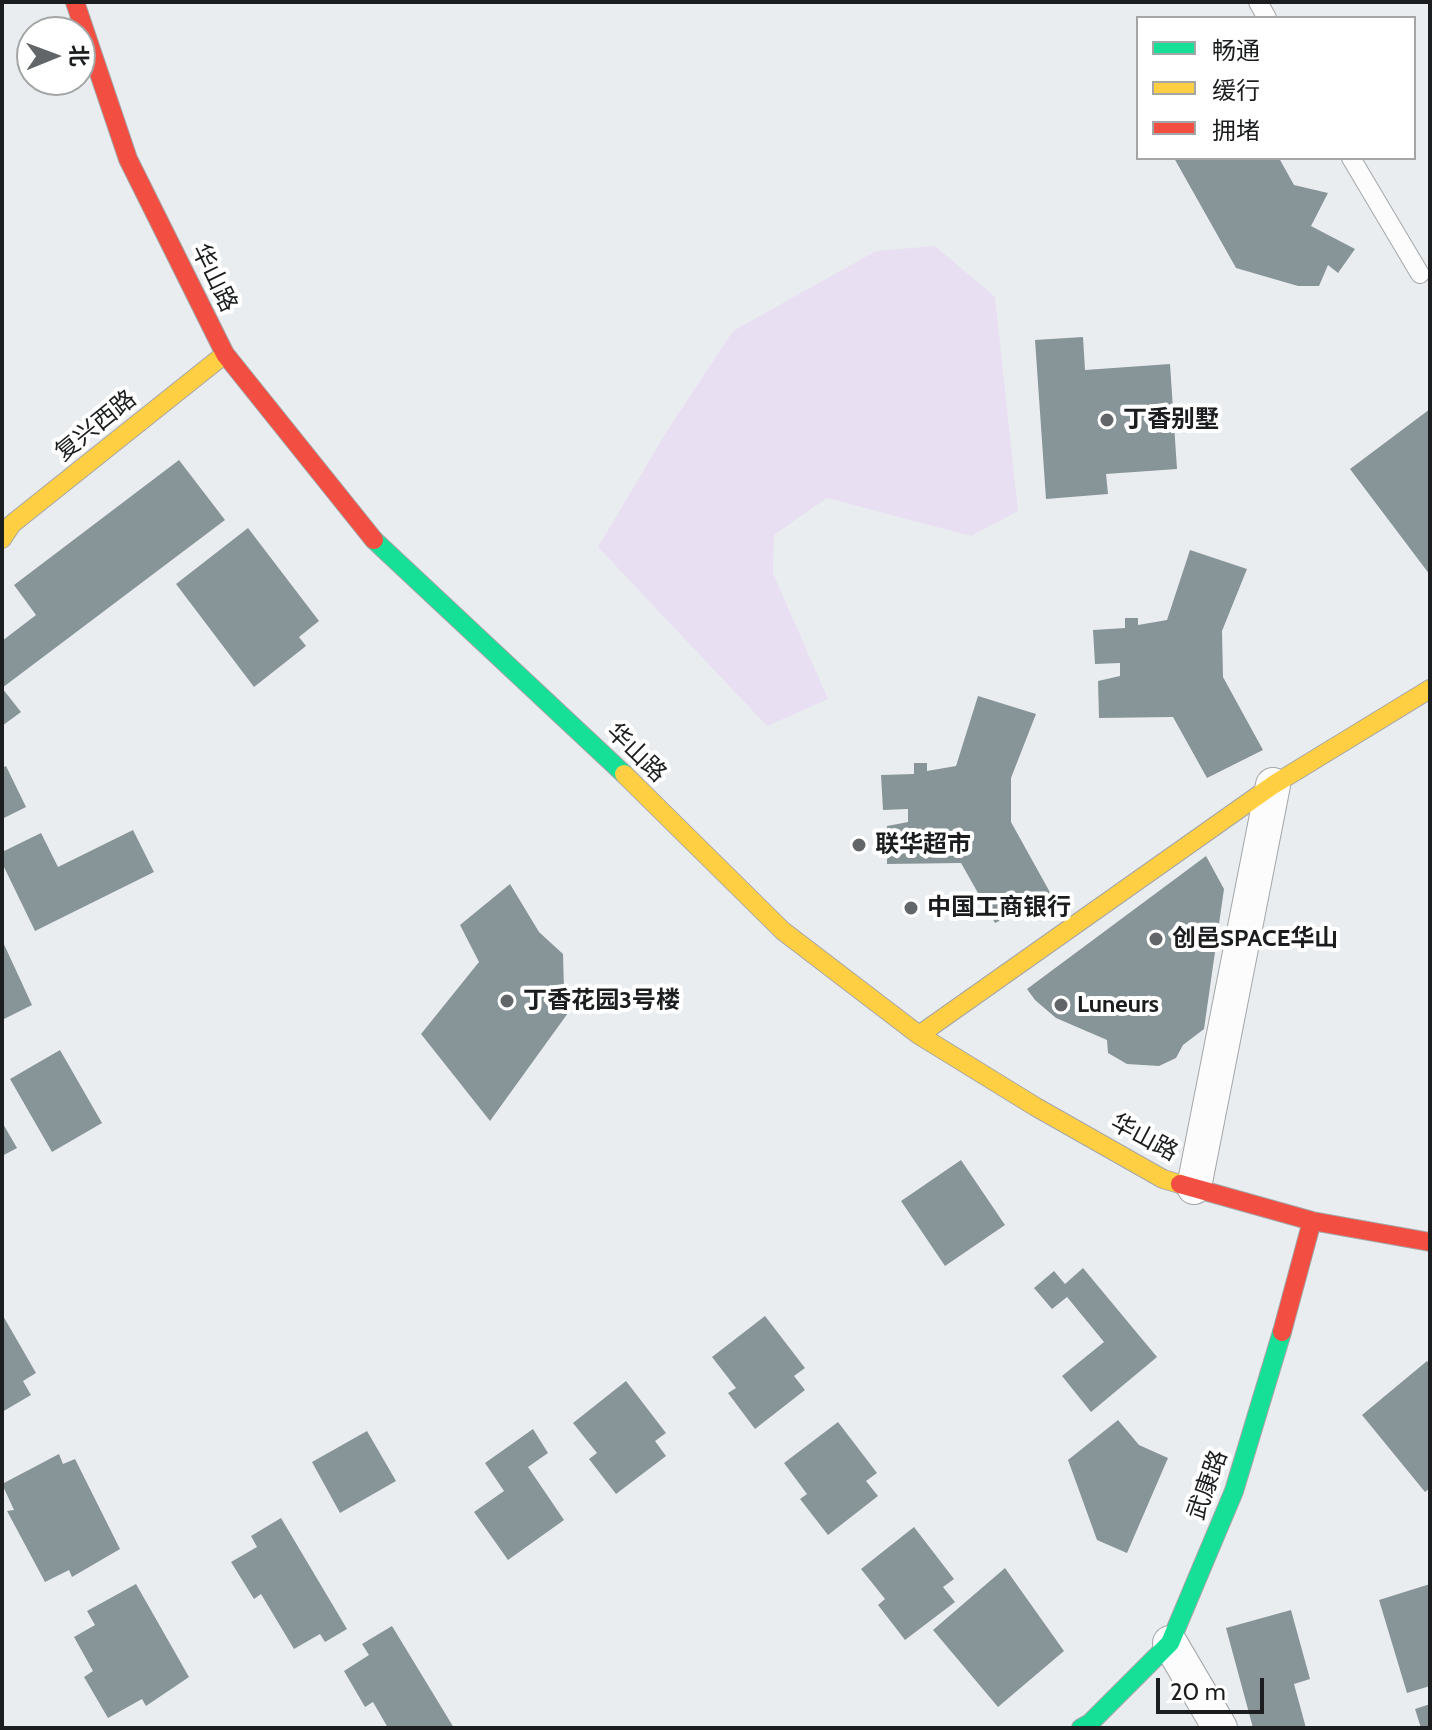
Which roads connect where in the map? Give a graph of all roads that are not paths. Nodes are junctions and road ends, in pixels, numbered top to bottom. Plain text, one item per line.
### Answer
1 (75, 2) edge
2 (1352, 160) edge
3 (1420, 274) dead end
4 (225, 354) junction
5 (2, 539) edge
6 (1430, 689) edge
7 (1273, 785) junction
8 (919, 1035) junction
9 (1194, 1187) junction
10 (1312, 1221) junction
11 (1430, 1242) edge
12 (1170, 1643) junction
13 (1081, 1728) edge
14 (1220, 1728) edge

1 - 4 main road, 华山路
2 - 3 lane
4 - 5 main road, 复兴西路
4 - 8 main road, 华山路
6 - 7 main road
7 - 8 main road
7 - 9 street
8 - 9 main road, 华山路
9 - 10 main road, 华山路
10 - 11 main road, 华山路
10 - 12 main road, 武康路
12 - 13 main road, 武康路
12 - 14 street

